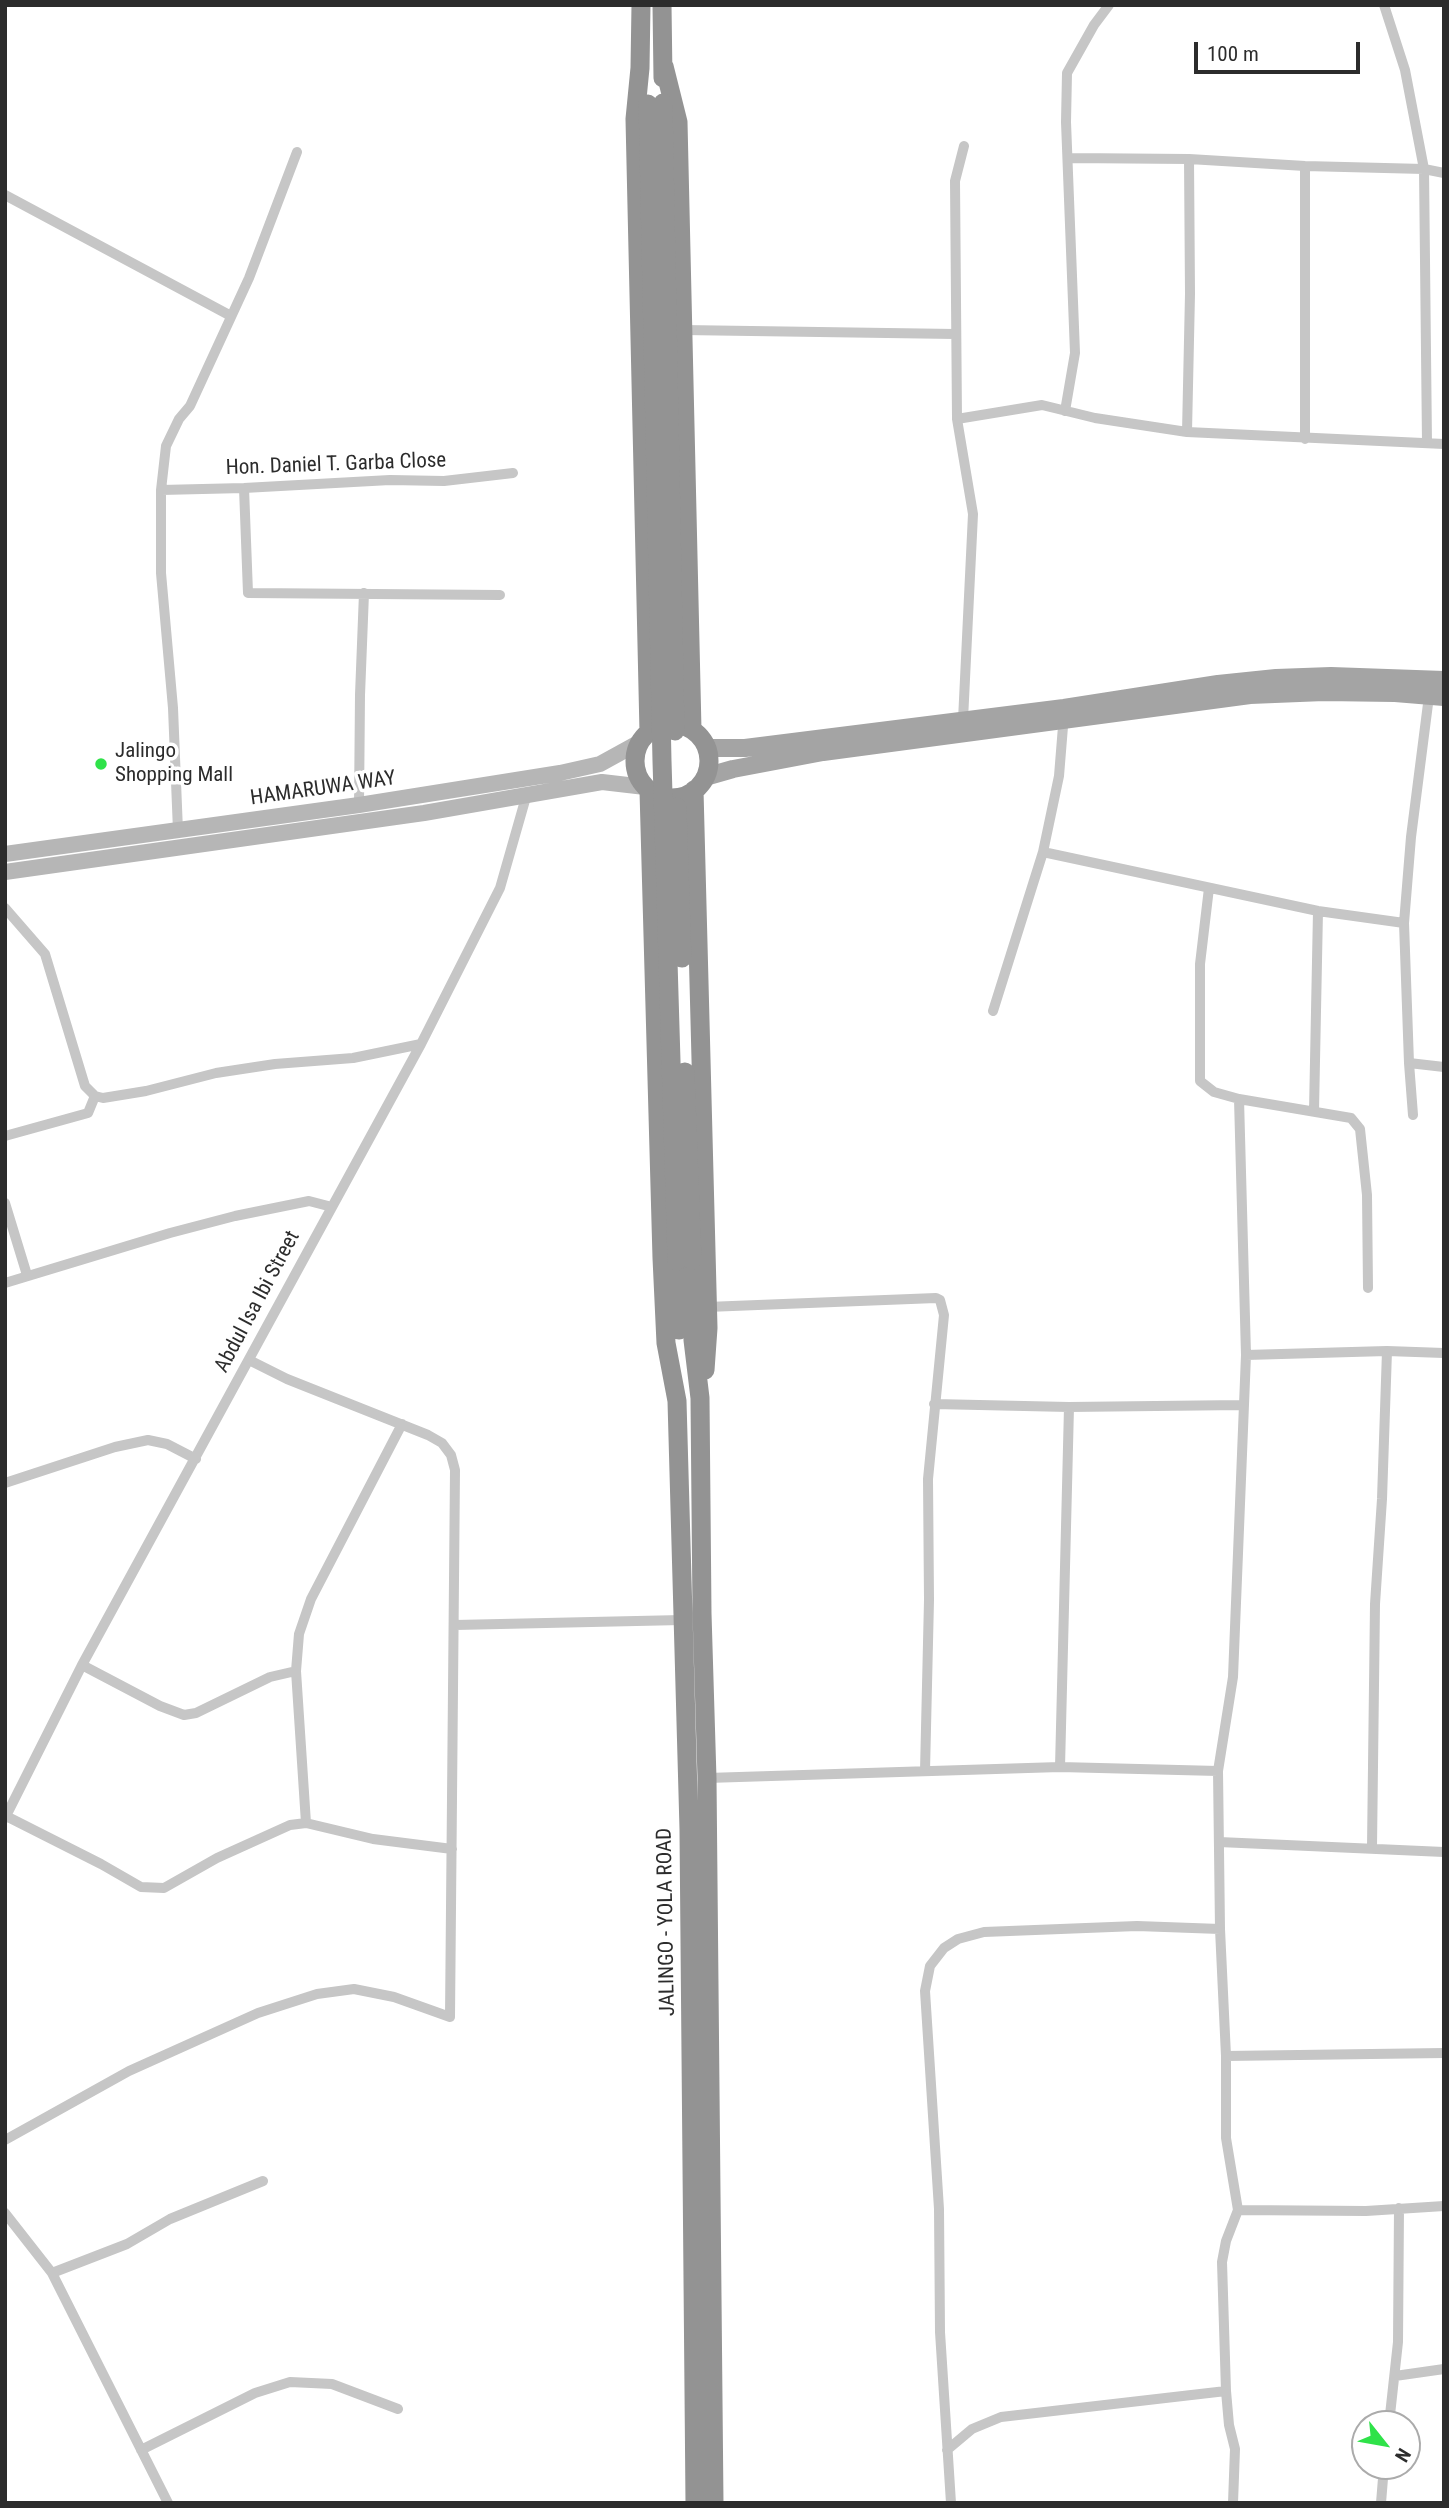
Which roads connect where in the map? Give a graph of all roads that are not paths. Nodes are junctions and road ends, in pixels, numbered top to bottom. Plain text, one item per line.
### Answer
1 (642, 5) edge
2 (662, 5) edge
3 (1109, 5) edge
4 (1384, 5) edge
5 (664, 66) junction
6 (640, 68) junction
7 (656, 104) junction
8 (964, 146) dead end
9 (297, 152) dead end
10 (1069, 158) junction
11 (1189, 159) junction
12 (1305, 166) junction
13 (1424, 169) junction
14 (1444, 173) edge
15 (5, 195) edge
16 (231, 316) junction
17 (683, 330) junction
18 (955, 334) junction
19 (1065, 411) junction
20 (957, 419) junction
21 (1186, 432) junction
22 (1305, 439) junction
23 (1427, 443) junction
24 (1444, 443) edge
25 (513, 473) dead end
26 (244, 488) junction
27 (161, 490) junction
28 (364, 593) junction
29 (500, 595) dead end
30 (1444, 680) edge
31 (1436, 696) edge
32 (1064, 715) junction
33 (963, 720) junction
34 (692, 730) junction
35 (645, 737) junction
36 (706, 748) junction
37 (700, 784) junction
38 (647, 789) junction
39 (526, 797) junction
40 (359, 805) junction
41 (178, 831) junction
42 (1043, 852) junction
43 (5, 854) edge
44 (5, 872) edge
45 (1209, 888) junction
46 (5, 908) edge
47 (1318, 911) junction
48 (1404, 923) junction
49 (993, 1011) dead end
50 (421, 1044) junction
51 (1409, 1062) junction
52 (1444, 1067) edge
53 (95, 1096) junction
54 (1239, 1099) junction
55 (1314, 1111) junction
56 (1413, 1115) dead end
57 (5, 1136) edge
58 (5, 1203) edge
59 (332, 1207) junction
60 (684, 1261) junction
61 (27, 1276) junction
62 (5, 1283) edge
63 (1368, 1289) dead end
64 (707, 1307) junction
65 (1387, 1351) junction
66 (1444, 1353) edge
67 (1246, 1355) junction
68 (249, 1360) junction
69 (700, 1398) junction
70 (677, 1401) junction
71 (934, 1404) junction
72 (1242, 1405) junction
73 (1069, 1407) junction
74 (402, 1424) junction
75 (196, 1458) junction
76 (5, 1483) edge
77 (682, 1619) junction
78 (455, 1625) junction
79 (82, 1665) junction
80 (296, 1671) junction
81 (1060, 1767) junction
82 (925, 1771) junction
83 (1218, 1771) junction
84 (707, 1778) junction
85 (6, 1817) edge
86 (306, 1823) junction
87 (1219, 1842) junction
88 (1372, 1847) junction
89 (452, 1849) junction
90 (1444, 1852) edge
91 (1220, 1929) junction
92 (1444, 2053) edge
93 (1226, 2056) junction
94 (5, 2140) edge
95 (263, 2180) dead end
96 (1444, 2206) edge
97 (1399, 2208) junction
98 (1238, 2210) junction
99 (5, 2213) edge
100 (52, 2273) junction
101 (1444, 2369) edge
102 (1395, 2376) junction
103 (1226, 2391) junction
104 (398, 2409) dead end
105 (1391, 2410) edge
106 (141, 2450) junction
107 (947, 2450) junction
108 (1383, 2480) edge
109 (168, 2503) edge
110 (695, 2503) edge
111 (714, 2503) edge
112 (951, 2503) edge
113 (1233, 2503) edge
114 (1381, 2503) edge

1 - 6 highway
2 - 5 highway
3 - 10 street
4 - 13 street
5 - 7 highway
5 - 17 highway
6 - 7 highway
6 - 35 highway
7 - 60 highway, bridge
8 - 18 street
9 - 16 street
10 - 11 street
10 - 19 street
11 - 12 street
11 - 21 street
12 - 13 street
12 - 22 street
13 - 14 street
13 - 23 street
15 - 16 street
16 - 27 street
17 - 18 street
17 - 34 highway
18 - 20 street
19 - 20 street
19 - 21 street
20 - 33 street
21 - 22 street
22 - 23 street
23 - 24 street
25 - 26 street, Hon. Daniel T. Garba Close
26 - 27 street, Hon. Daniel T. Garba Close
26 - 28 street
27 - 41 street
28 - 29 street
28 - 40 street
30 - 32 main road
31 - 32 main road
31 - 48 street
32 - 33 main road
32 - 37 main road
32 - 42 street
33 - 36 main road
34 - 35 highway
34 - 36 highway
35 - 38 highway
35 - 40 main road, HAMARUWA WAY
36 - 37 highway
37 - 38 highway
37 - 64 highway
38 - 39 main road
38 - 70 highway, JALINGO - YOLA ROAD
39 - 44 main road
39 - 50 street, Abdul Isa Ibi Street
40 - 41 main road, HAMARUWA WAY
41 - 43 main road, HAMARUWA WAY
42 - 45 street
42 - 49 street
45 - 47 street
45 - 54 street
46 - 53 street
47 - 48 street
47 - 55 street
48 - 51 street
50 - 53 street
50 - 59 street, Abdul Isa Ibi Street
51 - 52 street
51 - 56 street
53 - 57 street
54 - 55 street
54 - 67 street
55 - 63 street
58 - 61 street
59 - 61 street
59 - 68 street, Abdul Isa Ibi Street
60 - 69 highway
60 - 70 highway
61 - 62 street
64 - 69 highway
64 - 71 street
65 - 66 street
65 - 67 street
65 - 88 street
67 - 72 street
68 - 74 street
68 - 75 street, Abdul Isa Ibi Street
69 - 84 highway
70 - 77 highway, JALINGO - YOLA ROAD
71 - 73 street
71 - 82 street
72 - 73 street
72 - 83 street
73 - 81 street
74 - 78 street
74 - 80 street
75 - 76 street
75 - 79 street, Abdul Isa Ibi Street
77 - 78 street
77 - 110 highway, JALINGO - YOLA ROAD
78 - 89 street
79 - 80 street
79 - 85 street, Abdul Isa Ibi Street
80 - 86 street
81 - 82 street
81 - 83 street
82 - 84 street
83 - 87 street
84 - 111 highway
85 - 86 street
86 - 89 street
87 - 88 street
87 - 91 street
88 - 90 street
89 - 94 street
91 - 93 street
91 - 107 street
92 - 93 street
93 - 98 street
95 - 100 street
96 - 97 street
97 - 98 street
97 - 102 street
98 - 103 street
99 - 100 street
100 - 106 street
101 - 102 street
102 - 105 street
103 - 107 street
103 - 113 street
104 - 106 street
106 - 109 street
107 - 112 street
108 - 114 street

